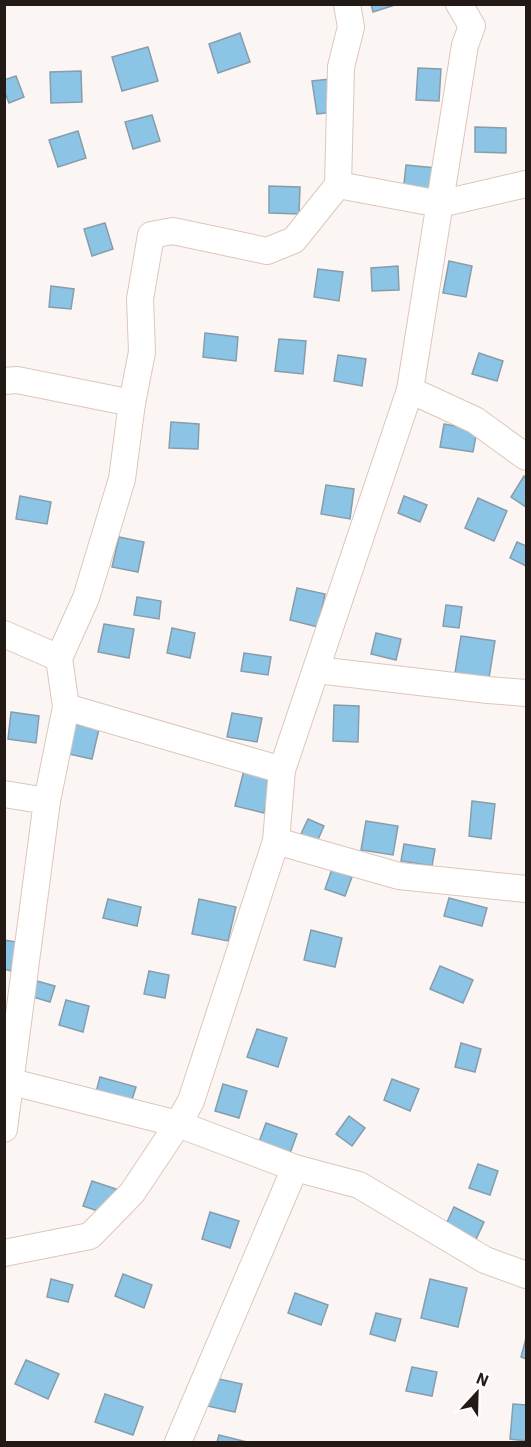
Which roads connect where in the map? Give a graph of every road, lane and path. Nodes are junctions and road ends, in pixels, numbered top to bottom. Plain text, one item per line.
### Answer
1 (347, 4) edge
2 (459, 4) edge
3 (526, 184) edge
4 (338, 185) junction
5 (440, 204) junction
6 (4, 381) edge
7 (410, 390) junction
8 (132, 403) junction
9 (526, 457) edge
10 (4, 634) edge
11 (59, 658) junction
12 (317, 670) junction
13 (526, 693) edge
14 (66, 707) junction
15 (282, 770) junction
16 (4, 794) edge
17 (46, 801) junction
18 (276, 841) junction
19 (526, 889) edge
20 (8, 1081) edge
21 (178, 1124) junction
22 (4, 1129) edge
23 (295, 1168) junction
24 (4, 1253) edge
25 (526, 1275) edge
26 (178, 1443) edge

1 - 4 street
2 - 5 street
3 - 5 street
4 - 5 street
4 - 8 street
5 - 7 street
6 - 8 street
7 - 9 street
7 - 12 street
8 - 11 street
10 - 11 street
11 - 14 street
12 - 13 street
12 - 15 street
14 - 15 street
14 - 17 street
15 - 18 street
16 - 17 street
17 - 20 street
18 - 19 street
18 - 21 street
20 - 21 street
20 - 22 street
21 - 23 street
21 - 24 street
23 - 25 street
23 - 26 street

